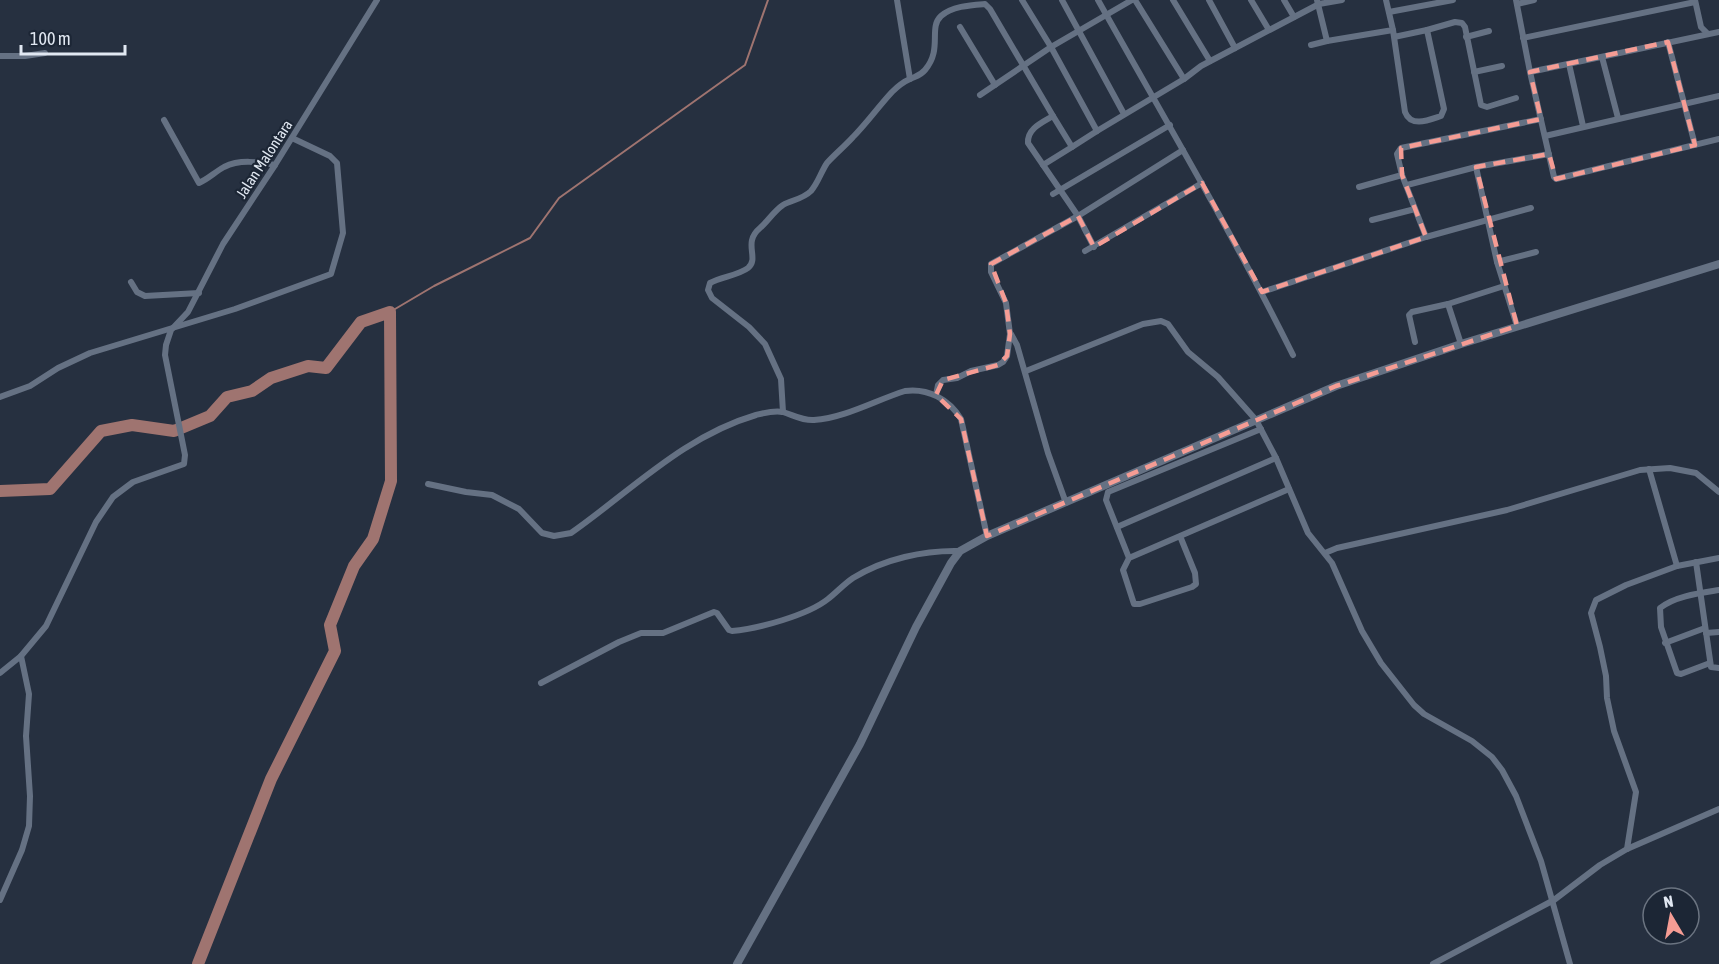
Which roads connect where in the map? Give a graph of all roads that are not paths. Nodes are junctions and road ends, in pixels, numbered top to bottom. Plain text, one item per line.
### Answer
1 (377, 0) edge
2 (897, 0) edge
3 (1023, 0) edge
4 (1062, 0) edge
5 (1098, 0) edge
6 (1133, 0) edge
7 (1173, 0) edge
8 (1209, 0) edge
9 (1251, 0) edge
10 (1284, 0) edge
11 (1342, 0) edge
12 (1386, 0) edge
13 (1453, 0) edge
14 (1534, 0) edge
15 (1695, 1) edge
16 (1318, 2) edge
17 (1516, 2) edge
18 (1389, 12) junction
19 (1106, 15) junction
20 (1294, 17) junction
21 (960, 27) dead end
22 (1269, 30) junction
23 (1427, 30) junction
24 (1079, 31) junction
25 (1489, 31) dead end
26 (1719, 32) edge
27 (1707, 33) junction
28 (1393, 34) junction
29 (1466, 37) junction
30 (1523, 38) junction
31 (1327, 41) junction
32 (1668, 42) junction
33 (1311, 45) dead end
34 (1051, 47) junction
35 (1235, 48) junction
36 (45, 53) dead end
37 (0, 56) edge
38 (1602, 57) junction
39 (1210, 62) junction
40 (1569, 64) junction
41 (1023, 66) junction
42 (1502, 66) dead end
43 (1474, 72) junction
44 (1530, 72) junction
45 (910, 79) junction
46 (1184, 79) junction
47 (995, 85) junction
48 (980, 96) dead end
49 (1719, 96) edge
50 (1153, 98) junction
51 (1516, 98) dead end
52 (1685, 104) junction
53 (1125, 114) junction
54 (1053, 117) junction
55 (1618, 118) junction
56 (1541, 119) junction
57 (164, 120) dead end
58 (1170, 125) junction
59 (1583, 126) junction
60 (1097, 131) junction
61 (1545, 136) junction
62 (292, 138) junction
63 (1719, 140) edge
64 (1695, 145) junction
65 (1072, 147) junction
66 (1183, 150) junction
67 (1549, 154) junction
68 (275, 165) junction
69 (1043, 165) junction
70 (1476, 167) junction
71 (1402, 175) junction
72 (1202, 183) junction
73 (1407, 185) junction
74 (1359, 187) dead end
75 (1060, 190) junction
76 (1053, 194) dead end
77 (1531, 208) dead end
78 (1415, 209) junction
79 (1078, 216) junction
80 (1372, 220) dead end
81 (1487, 220) junction
82 (1426, 237) junction
83 (1094, 247) junction
84 (1084, 251) dead end
85 (1536, 252) dead end
86 (1497, 262) junction
87 (1719, 264) edge
88 (131, 282) dead end
89 (1504, 286) junction
90 (1262, 292) junction
91 (199, 293) junction
92 (1448, 303) junction
93 (1517, 326) junction
94 (171, 330) junction
95 (1010, 334) junction
96 (1415, 342) dead end
97 (1461, 344) junction
98 (1293, 355) dead end
99 (1026, 371) junction
100 (936, 395) junction
101 (0, 397) edge
102 (783, 412) junction
103 (1256, 420) junction
104 (1261, 429) junction
105 (1276, 458) junction
106 (1649, 469) junction
107 (428, 484) dead end
108 (1289, 489) junction
109 (1719, 492) edge
110 (1066, 503) junction
111 (1117, 527) junction
112 (987, 536) junction
113 (1180, 536) junction
114 (960, 551) junction
115 (1325, 553) junction
116 (1129, 558) junction
117 (1719, 558) edge
118 (1696, 562) junction
119 (1677, 566) junction
120 (1719, 590) edge
121 (1700, 592) junction
122 (1706, 631) junction
123 (1719, 632) edge
124 (1665, 643) junction
125 (21, 656) junction
126 (1710, 663) junction
127 (1719, 668) edge
128 (0, 673) edge
129 (541, 683) dead end
130 (1719, 809) edge
131 (1627, 849) junction
132 (0, 900) edge
133 (1554, 900) junction
134 (737, 964) edge
135 (1433, 964) edge
136 (1570, 964) edge

1 - 62 street, Jalan Malontara
2 - 45 street
3 - 34 street
4 - 24 street
5 - 19 street
6 - 19 street
6 - 46 street
7 - 39 street
8 - 35 street
9 - 22 street
10 - 20 street
11 - 16 street
12 - 18 street
13 - 18 street
14 - 17 street
15 - 27 street
15 - 30 street
16 - 20 street
16 - 31 street
17 - 30 street
18 - 28 street
19 - 24 street
19 - 50 street
20 - 22 street
21 - 47 street
22 - 35 street
23 - 28 street
23 - 28 street
23 - 29 street
24 - 34 street
24 - 53 street
25 - 29 street
26 - 27 street
27 - 32 street
28 - 31 street
29 - 43 street
30 - 44 street
31 - 33 street
32 - 38 street
32 - 52 street
34 - 41 street
34 - 60 street
35 - 39 street
36 - 37 street
38 - 40 street
38 - 55 street
39 - 46 street
40 - 44 street
40 - 59 street
41 - 45 street
41 - 47 street
41 - 54 street
42 - 43 street
43 - 51 street
44 - 56 street
45 - 102 street
46 - 50 street
47 - 48 street
49 - 52 street
50 - 53 street
50 - 58 street
52 - 55 street
52 - 64 street
53 - 60 street
54 - 65 street
54 - 69 street
55 - 59 street
56 - 61 street
56 - 71 street
57 - 68 street
58 - 66 street
58 - 75 street
59 - 61 street
60 - 65 street
61 - 67 street
62 - 68 street, Jalan Malontara
62 - 94 street
63 - 64 street
64 - 67 street
65 - 69 street
66 - 72 street
66 - 79 street
67 - 70 street
68 - 91 street, Jalan Malontara
69 - 75 street
70 - 73 street
70 - 81 street
71 - 73 street
71 - 74 street
72 - 83 street
72 - 90 street
73 - 78 street
75 - 76 street
75 - 79 street
77 - 81 street
78 - 80 street
78 - 82 street
79 - 83 street
79 - 95 street
81 - 82 street
81 - 86 street
82 - 90 street
83 - 84 street
85 - 86 street
86 - 89 street
87 - 93 street
88 - 91 street
89 - 92 street
89 - 93 street
90 - 98 street
91 - 94 street, Jalan Malontara
92 - 96 street
92 - 97 street
93 - 97 street
94 - 101 street
94 - 125 street
95 - 99 street
95 - 100 street
97 - 103 street
99 - 103 street
99 - 110 street
100 - 102 street
100 - 112 street
102 - 107 street
103 - 104 street
103 - 110 street
104 - 105 street
104 - 111 street
105 - 108 street
105 - 111 street
106 - 109 street
106 - 115 street
106 - 119 street
108 - 113 street
108 - 115 street
110 - 112 street
111 - 116 street
112 - 114 street
113 - 116 street
113 - 116 street
114 - 129 street
114 - 134 street
115 - 133 street
117 - 118 street
118 - 119 street
118 - 121 street
119 - 131 street
120 - 121 street
121 - 122 street
121 - 124 street
122 - 123 street
122 - 124 street
122 - 126 street
124 - 126 street
125 - 128 street
125 - 132 street
126 - 127 street
130 - 131 street
131 - 133 street
133 - 135 street
133 - 136 street

